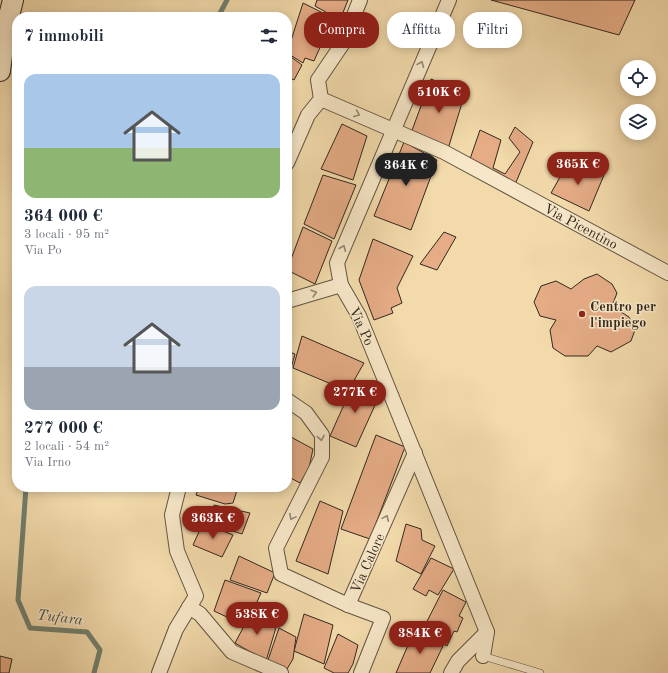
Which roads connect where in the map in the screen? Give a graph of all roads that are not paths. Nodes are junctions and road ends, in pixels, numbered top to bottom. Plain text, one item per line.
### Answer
1 (13, 0) edge
2 (360, 0) edge
3 (449, 0) edge
4 (0, 71) edge
5 (321, 99) junction
6 (393, 129) junction
7 (292, 152) edge
8 (668, 273) edge
9 (340, 285) junction
10 (292, 299) edge
11 (292, 403) edge
12 (415, 453) junction
13 (178, 492) edge
14 (348, 605) junction
15 (189, 607) junction
16 (487, 632) junction
17 (483, 656) joint
18 (159, 673) edge
19 (281, 673) edge
20 (360, 673) edge
21 (451, 673) edge
22 (540, 673) edge

1 - 4 street
2 - 5 street
6 -> 3 street, Via Po
5 -> 6 street, Via Picentino
5 - 7 street
6 - 8 street, Via Picentino
9 -> 6 street, Via Po
10 -> 9 street
9 - 12 street, Via Po
11 -> 14 street
14 -> 12 street, Via Calore
12 - 16 street, Via Po
13 - 15 street
14 - 20 street, Via Calore
15 - 18 street
15 - 19 street
16 - 17 street
16 - 21 street
17 - 22 lane

